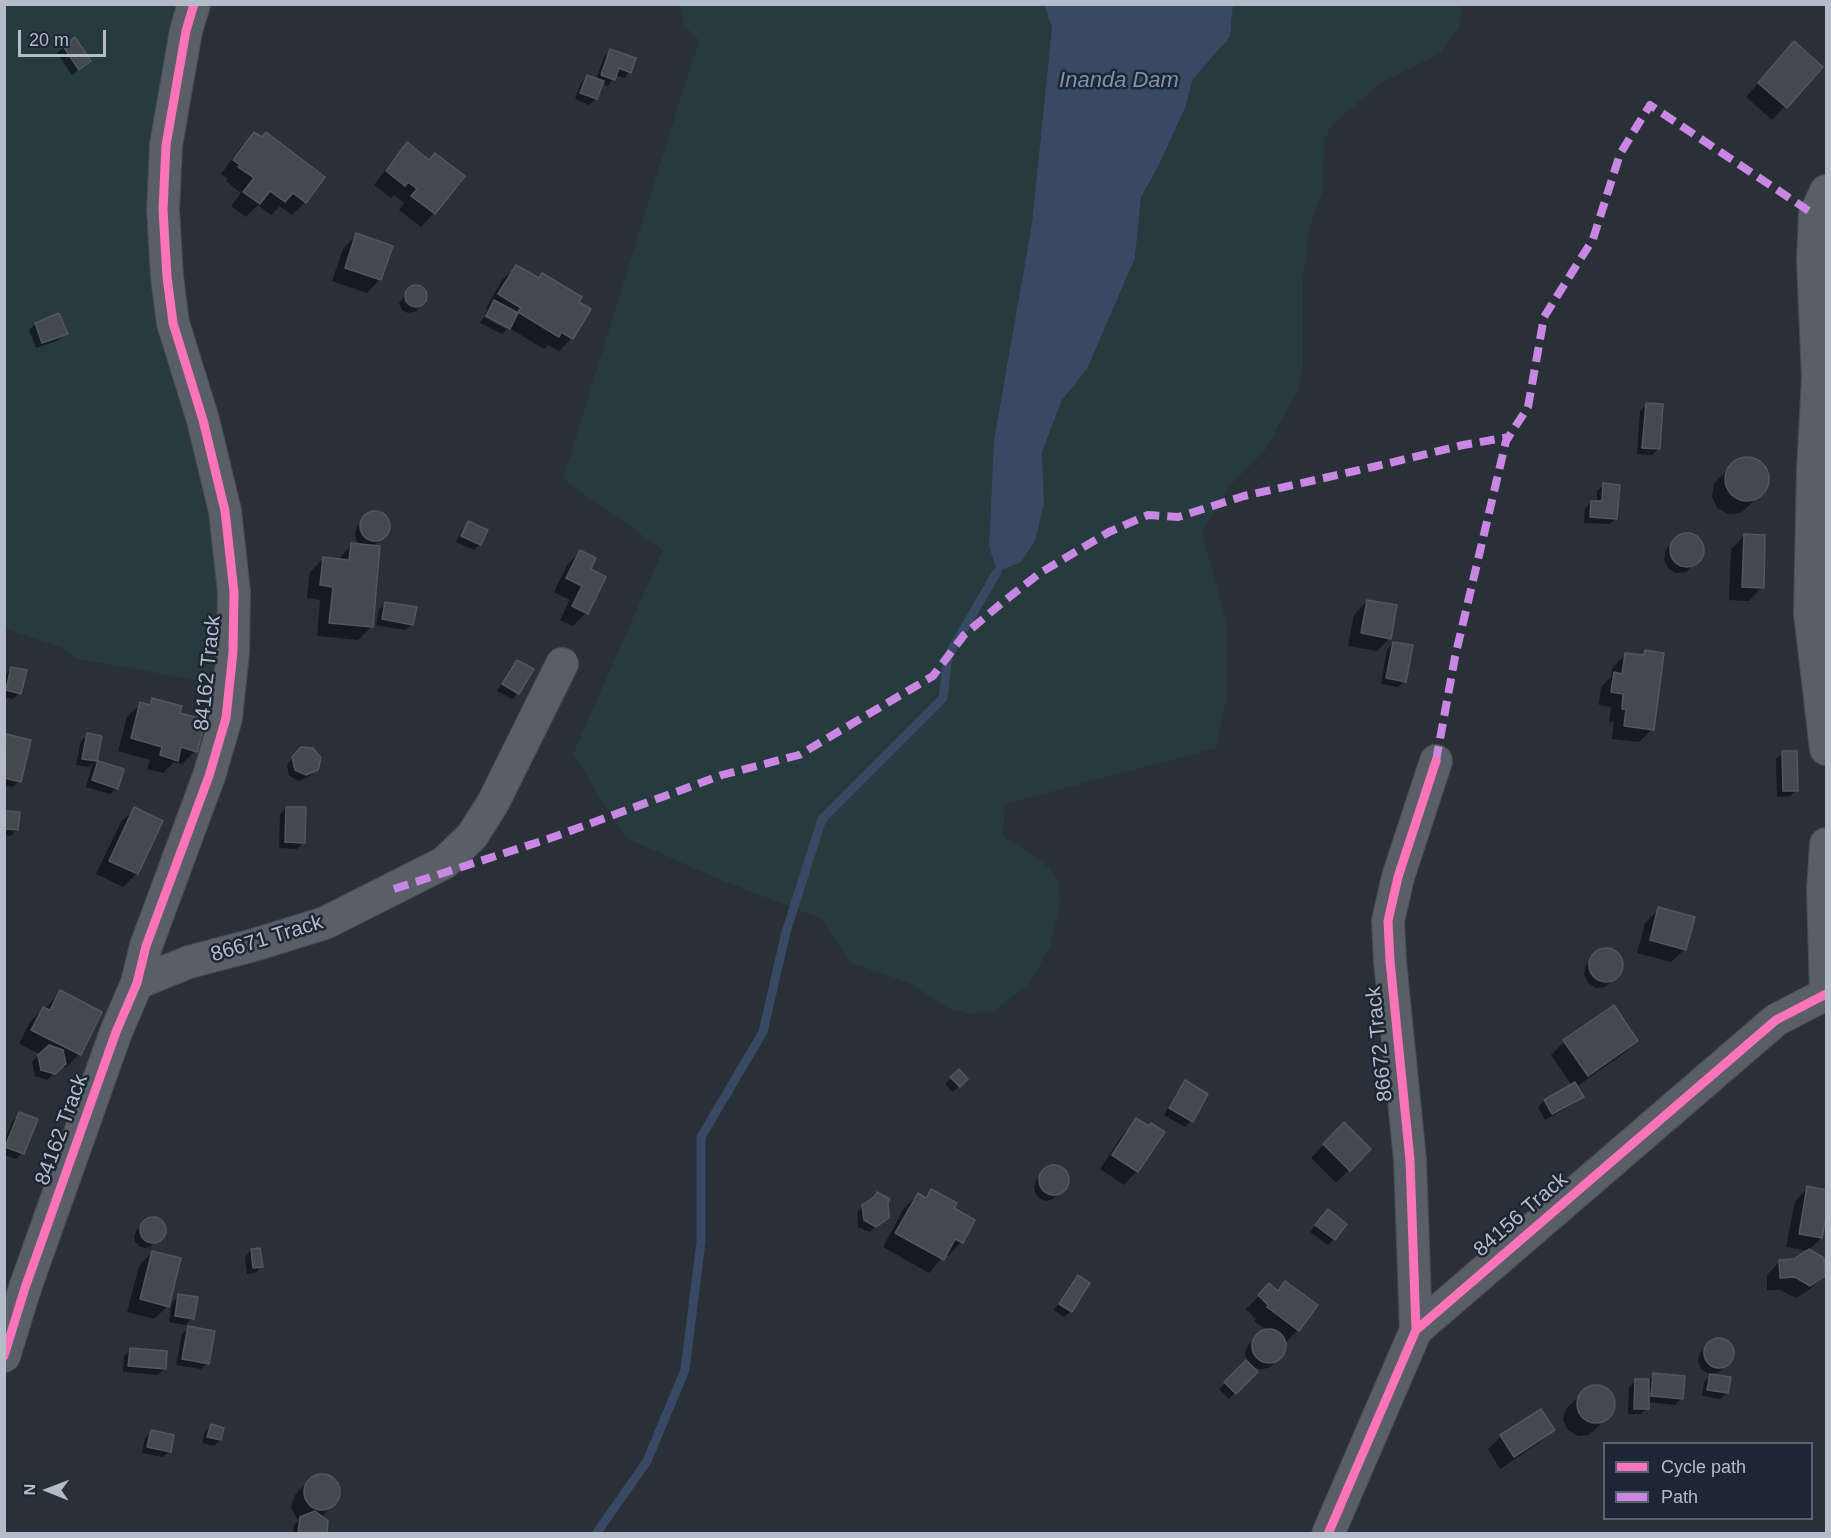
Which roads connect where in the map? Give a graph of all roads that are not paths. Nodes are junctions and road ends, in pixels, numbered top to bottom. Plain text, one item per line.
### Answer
1 (194, 4) edge
2 (1827, 191) edge
3 (561, 664) dead end
4 (1827, 749) edge
5 (1436, 761) dead end
6 (1827, 844) edge
7 (137, 983) junction
8 (1826, 994) edge
9 (1416, 1330) junction
10 (4, 1356) edge
11 (1328, 1533) edge

1 - 7 street, 84162 Track
2 - 4 street
3 - 7 street, 86671 Track
5 - 9 street, 86672 Track
6 - 8 street, 84156 Track
7 - 10 street, 84162 Track
8 - 9 street, 84156 Track
9 - 11 street, 84156 Track

